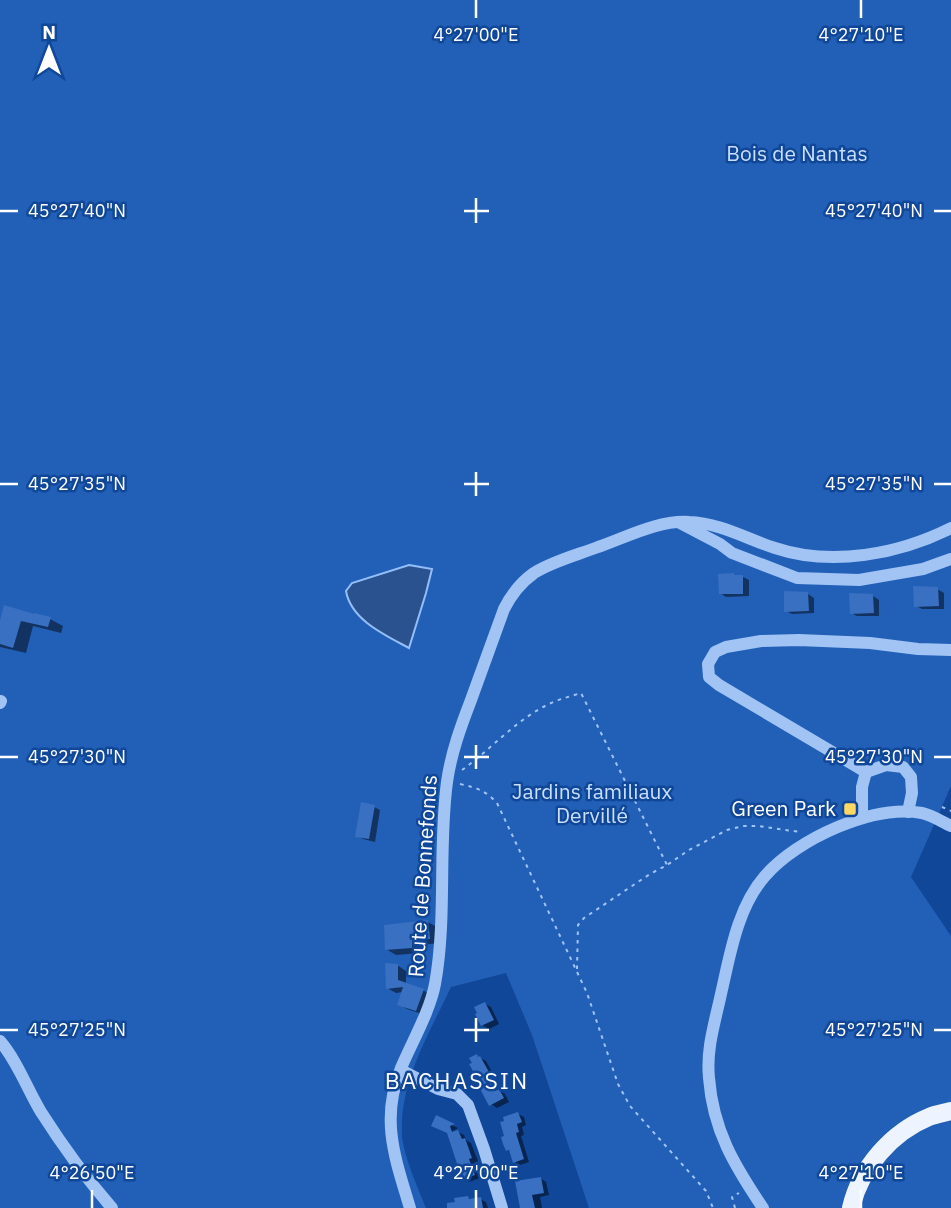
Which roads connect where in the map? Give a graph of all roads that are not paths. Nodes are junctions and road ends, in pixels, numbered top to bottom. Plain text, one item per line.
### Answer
1 (677, 521) junction
2 (951, 527) edge
3 (951, 559) edge
4 (951, 650) edge
5 (866, 772) junction
6 (908, 812) junction
7 (862, 818) junction
8 (951, 826) edge
9 (0, 1041) edge
10 (401, 1070) junction
11 (951, 1111) edge
12 (112, 1208) edge
13 (410, 1208) edge
14 (502, 1208) edge
15 (763, 1208) edge
16 (851, 1208) edge

1 - 2 street, Route de Bonnefonds
1 - 3 street
1 - 10 street, Route de Bonnefonds
4 - 5 street
5 - 6 street
5 - 7 street
6 - 7 street
6 - 8 street
7 - 15 street
9 - 12 street
10 - 13 street, Route de Bonnefonds
10 - 14 street
11 - 16 main road

